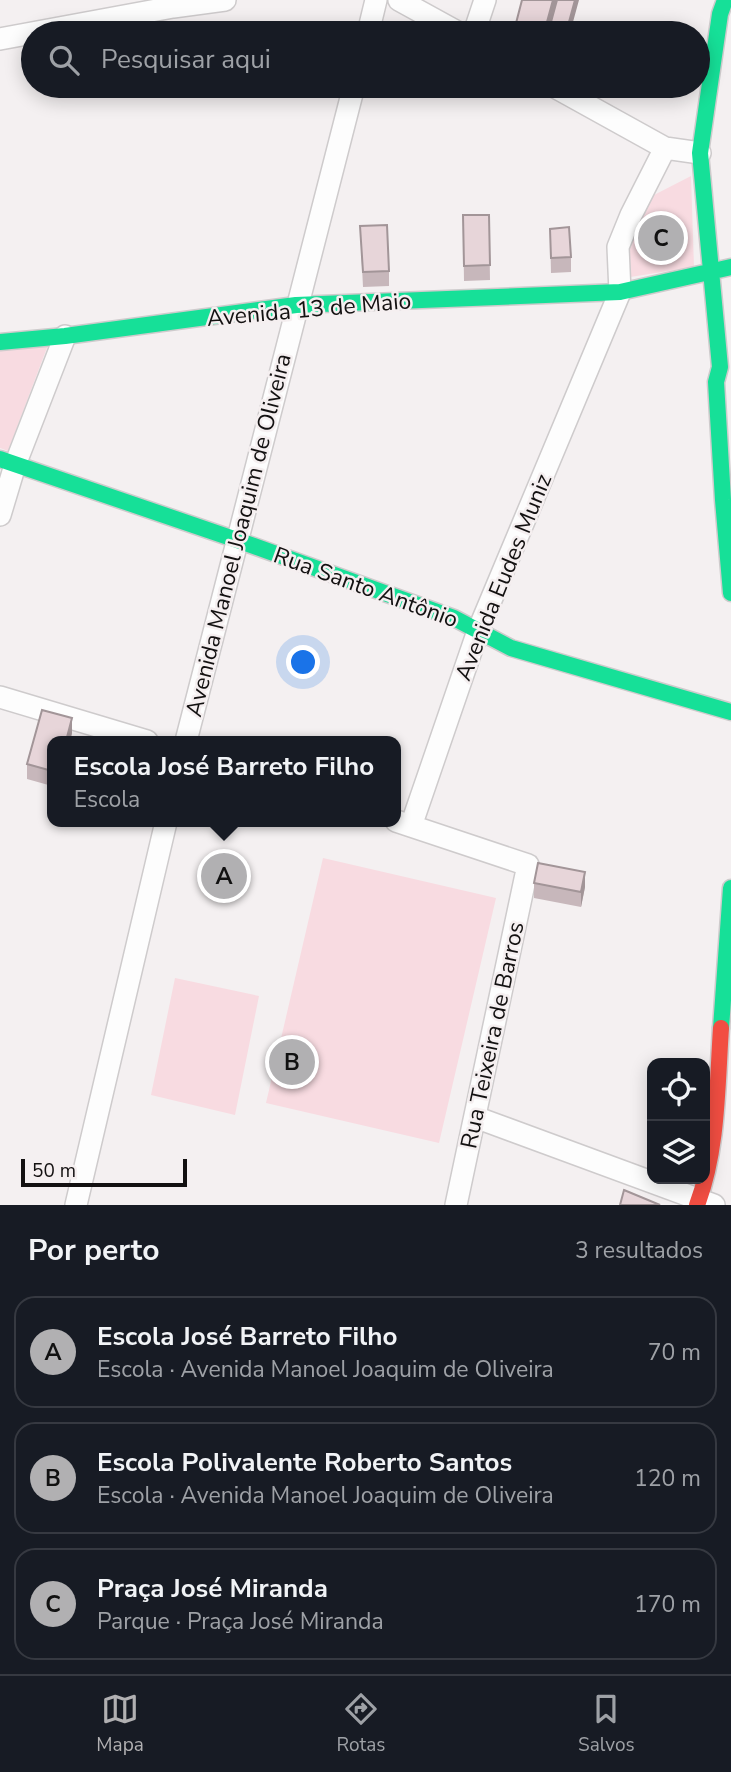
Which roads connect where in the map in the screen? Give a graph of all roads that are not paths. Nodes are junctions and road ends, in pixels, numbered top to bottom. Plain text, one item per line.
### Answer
1 (225, 0) edge
2 (376, 0) edge
3 (399, 0) edge
4 (485, 0) edge
5 (725, 0) edge
6 (166, 4) edge
7 (85, 21) edge
8 (371, 21) edge
9 (437, 21) edge
10 (478, 21) edge
11 (21, 35) edge
12 (0, 39) edge
13 (710, 84) edge
14 (351, 98) edge
15 (575, 98) edge
16 (708, 98) edge
17 (665, 148) junction
18 (700, 153) junction
19 (731, 267) edge
20 (712, 272) junction
21 (620, 292) junction
22 (296, 305) junction
23 (65, 335) junction
24 (0, 342) edge
25 (724, 378) edge
26 (731, 411) edge
27 (7, 462) edge
28 (0, 515) edge
29 (237, 540) junction
30 (731, 593) edge
31 (478, 631) junction
32 (0, 697) edge
33 (731, 712) edge
34 (130, 736) edge
35 (187, 736) edge
36 (403, 824) edge
37 (165, 827) edge
38 (731, 888) edge
39 (475, 1117) junction
40 (703, 1203) edge
41 (76, 1205) edge
42 (456, 1205) edge

1 - 6 street
2 - 8 street
3 - 9 street
4 - 10 street
5 - 13 street
6 - 7 street
11 - 12 street
14 - 22 street, Avenida Manoel Joaquim de Oliveira
15 - 17 street
16 - 18 street
17 - 18 street
17 - 21 street
18 - 20 street
19 - 20 street, Avenida 13 de Maio
20 - 21 street, Avenida 13 de Maio
20 - 25 street
21 - 22 street, Avenida 13 de Maio
21 - 31 street, Avenida Eudes Muniz
22 - 23 street, Avenida 13 de Maio
22 - 29 street, Avenida Manoel Joaquim de Oliveira
23 - 24 street, Avenida 13 de Maio
23 - 27 street
25 - 26 street
25 - 30 street
27 - 28 street
27 - 29 street, Rua Santo Antônio
29 - 31 street, Rua Santo Antônio
29 - 35 street, Avenida Manoel Joaquim de Oliveira
31 - 33 street, Rua Santo Antônio
31 - 36 street, Avenida Eudes Muniz
32 - 34 street
36 - 39 street, Rua Teixeira de Barros
37 - 41 street
38 - 40 street
39 - 40 street
39 - 42 street, Rua Teixeira de Barros

